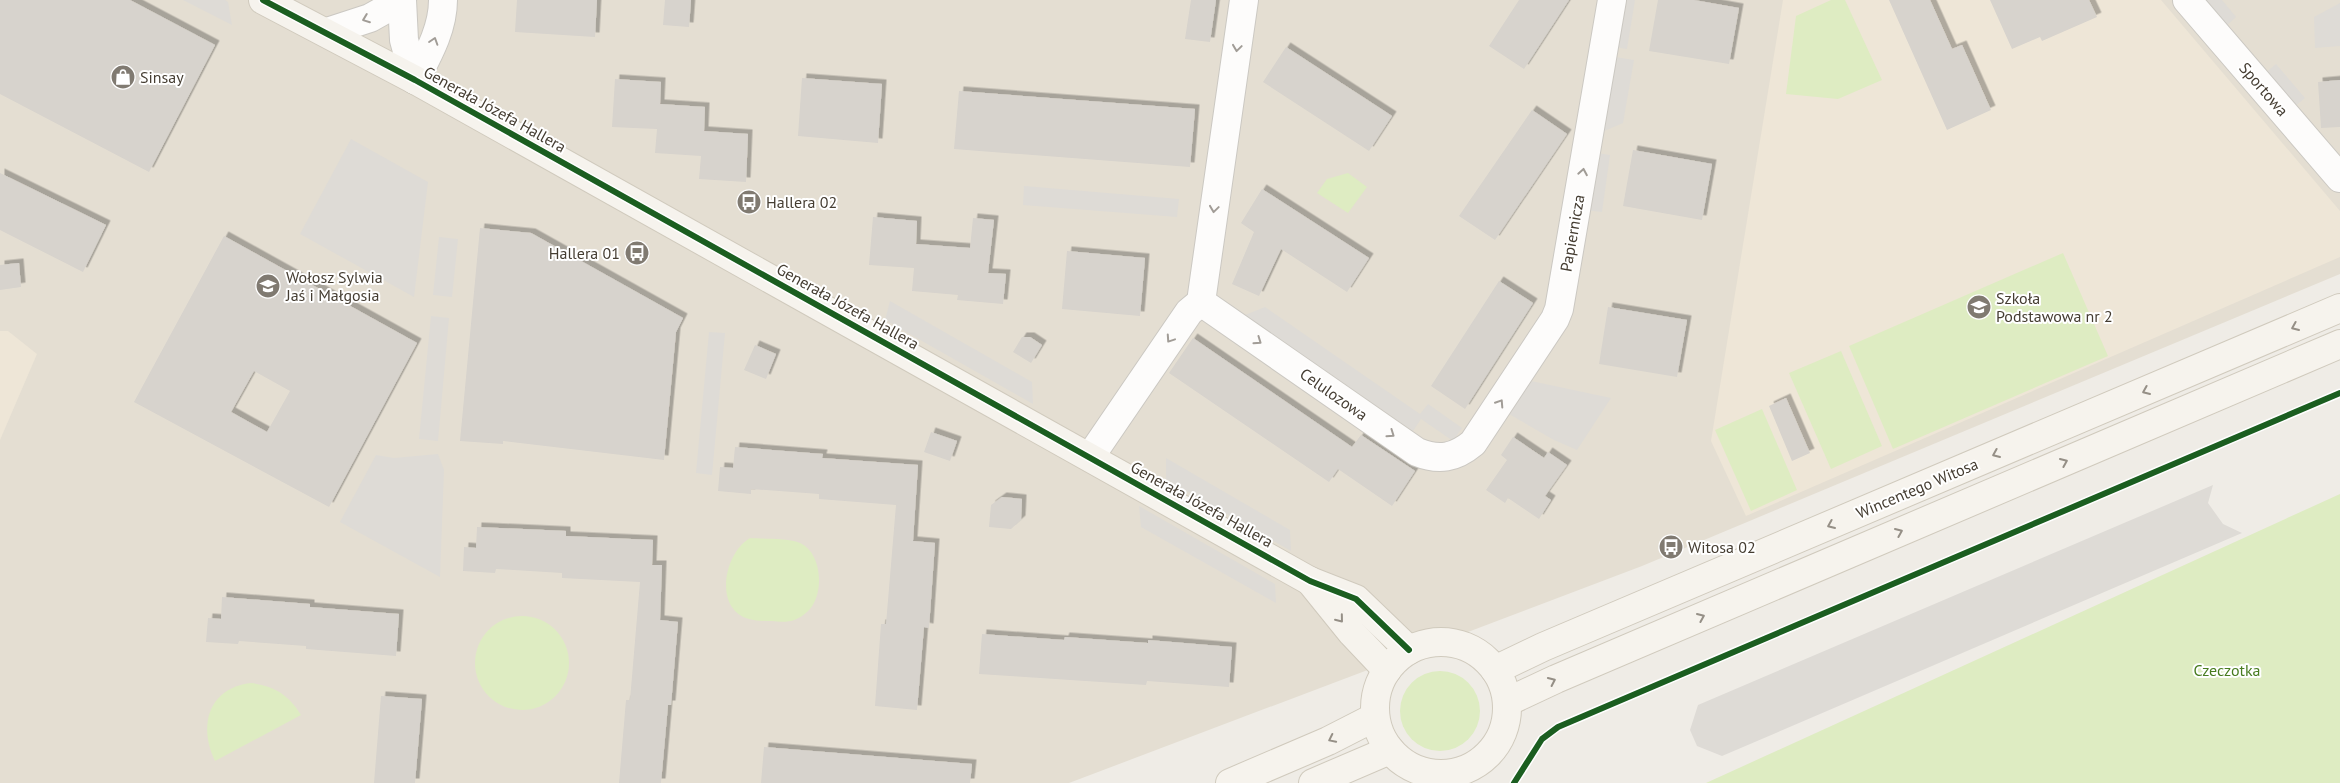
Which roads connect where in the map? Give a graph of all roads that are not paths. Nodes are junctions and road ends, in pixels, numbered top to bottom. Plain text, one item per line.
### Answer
1 (263, 0) edge
2 (402, 0) edge
3 (443, 0) edge
4 (1244, 0) edge
5 (1612, 0) edge
6 (2187, 0) edge
7 (327, 32) junction
8 (415, 80) junction
9 (2340, 178) edge
10 (1201, 302) junction
11 (2340, 308) edge
12 (2340, 344) edge
13 (1473, 443) joint
14 (1090, 457) junction
15 (1310, 581) junction
16 (1409, 650) junction
17 (1387, 670) junction
18 (1495, 670) junction
19 (1507, 702) junction
20 (1375, 716) junction
21 (1390, 750) junction
22 (1230, 783) edge
23 (1313, 783) edge

1 - 7 main road, Generała Józefa Hallera
2 -> 7 street
2 - 8 street
8 -> 3 street
4 -> 10 street
13 -> 5 street, Papiernicza
6 - 9 street, Sportowa
7 - 8 main road, Generała Józefa Hallera
8 - 14 main road, Generała Józefa Hallera
10 -> 13 street, Celulozowa
10 -> 14 street
11 -> 18 main road, Wincentego Witosa
19 -> 12 main road, Wincentego Witosa
14 - 15 main road, Generała Józefa Hallera
15 - 16 main road, Generała Józefa Hallera
15 -> 17 main road, Generała Józefa Hallera
16 - 17 main road
16 - 18 main road
17 - 20 main road
18 - 19 main road
19 - 21 main road
20 - 21 main road
20 -> 22 main road
21 - 23 main road

